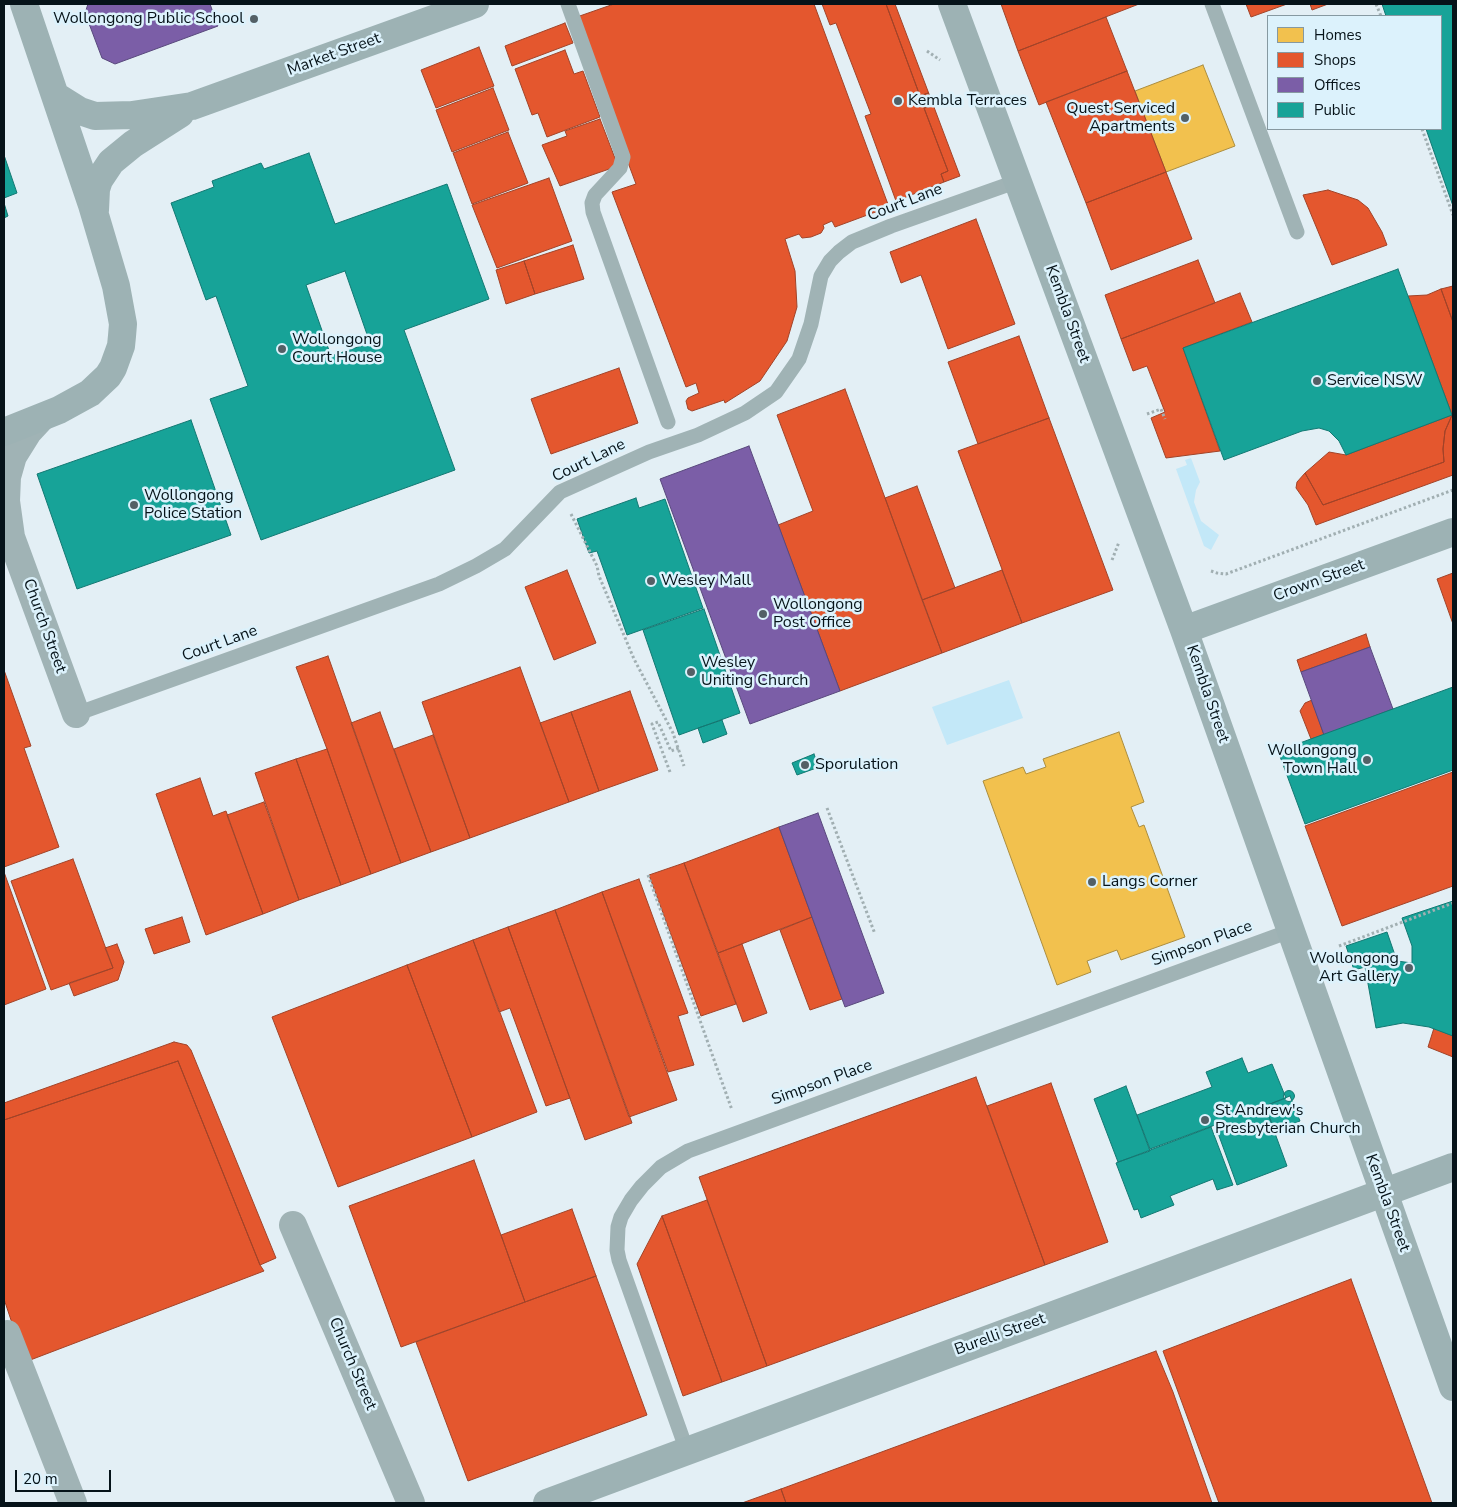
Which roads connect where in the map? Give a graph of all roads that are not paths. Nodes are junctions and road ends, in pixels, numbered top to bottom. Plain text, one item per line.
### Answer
1 (24, 4) edge
2 (475, 4) edge
3 (568, 4) edge
4 (952, 4) edge
5 (1212, 4) edge
6 (56, 96) junction
7 (192, 106) junction
8 (1018, 182) junction
9 (94, 214) junction
10 (1297, 232) dead end
11 (41, 418) junction
12 (668, 422) dead end
13 (4, 432) edge
14 (7, 532) edge
15 (1453, 532) edge
16 (1184, 630) junction
17 (76, 714) joint
18 (1290, 931) junction
19 (1453, 1167) edge
20 (1384, 1193) junction
21 (293, 1224) dead end
22 (4, 1335) edge
23 (1453, 1388) edge
24 (687, 1451) junction
25 (73, 1503) edge
26 (411, 1503) edge
27 (547, 1503) edge

1 - 6 main road, Market Street
2 - 7 main road, Market Street
3 - 12 lane
4 - 8 main road, Kembla Street
5 - 10 lane
6 - 7 main road, Market Street
6 - 9 main road, Market Street
7 - 9 main road, Market Street
8 - 16 main road, Kembla Street
8 - 17 lane, Court Lane
9 - 11 main road, Market Street
11 - 13 main road, Market Street
11 - 14 street, Church Street
14 - 17 street, Church Street
15 - 16 main road, Crown Street
16 - 18 main road, Kembla Street
18 - 20 main road, Kembla Street
18 - 24 lane, Simpson Place
19 - 20 main road, Burelli Street
20 - 23 main road, Kembla Street
20 - 24 main road, Burelli Street
21 - 26 street, Church Street
22 - 25 street
24 - 27 main road, Burelli Street

